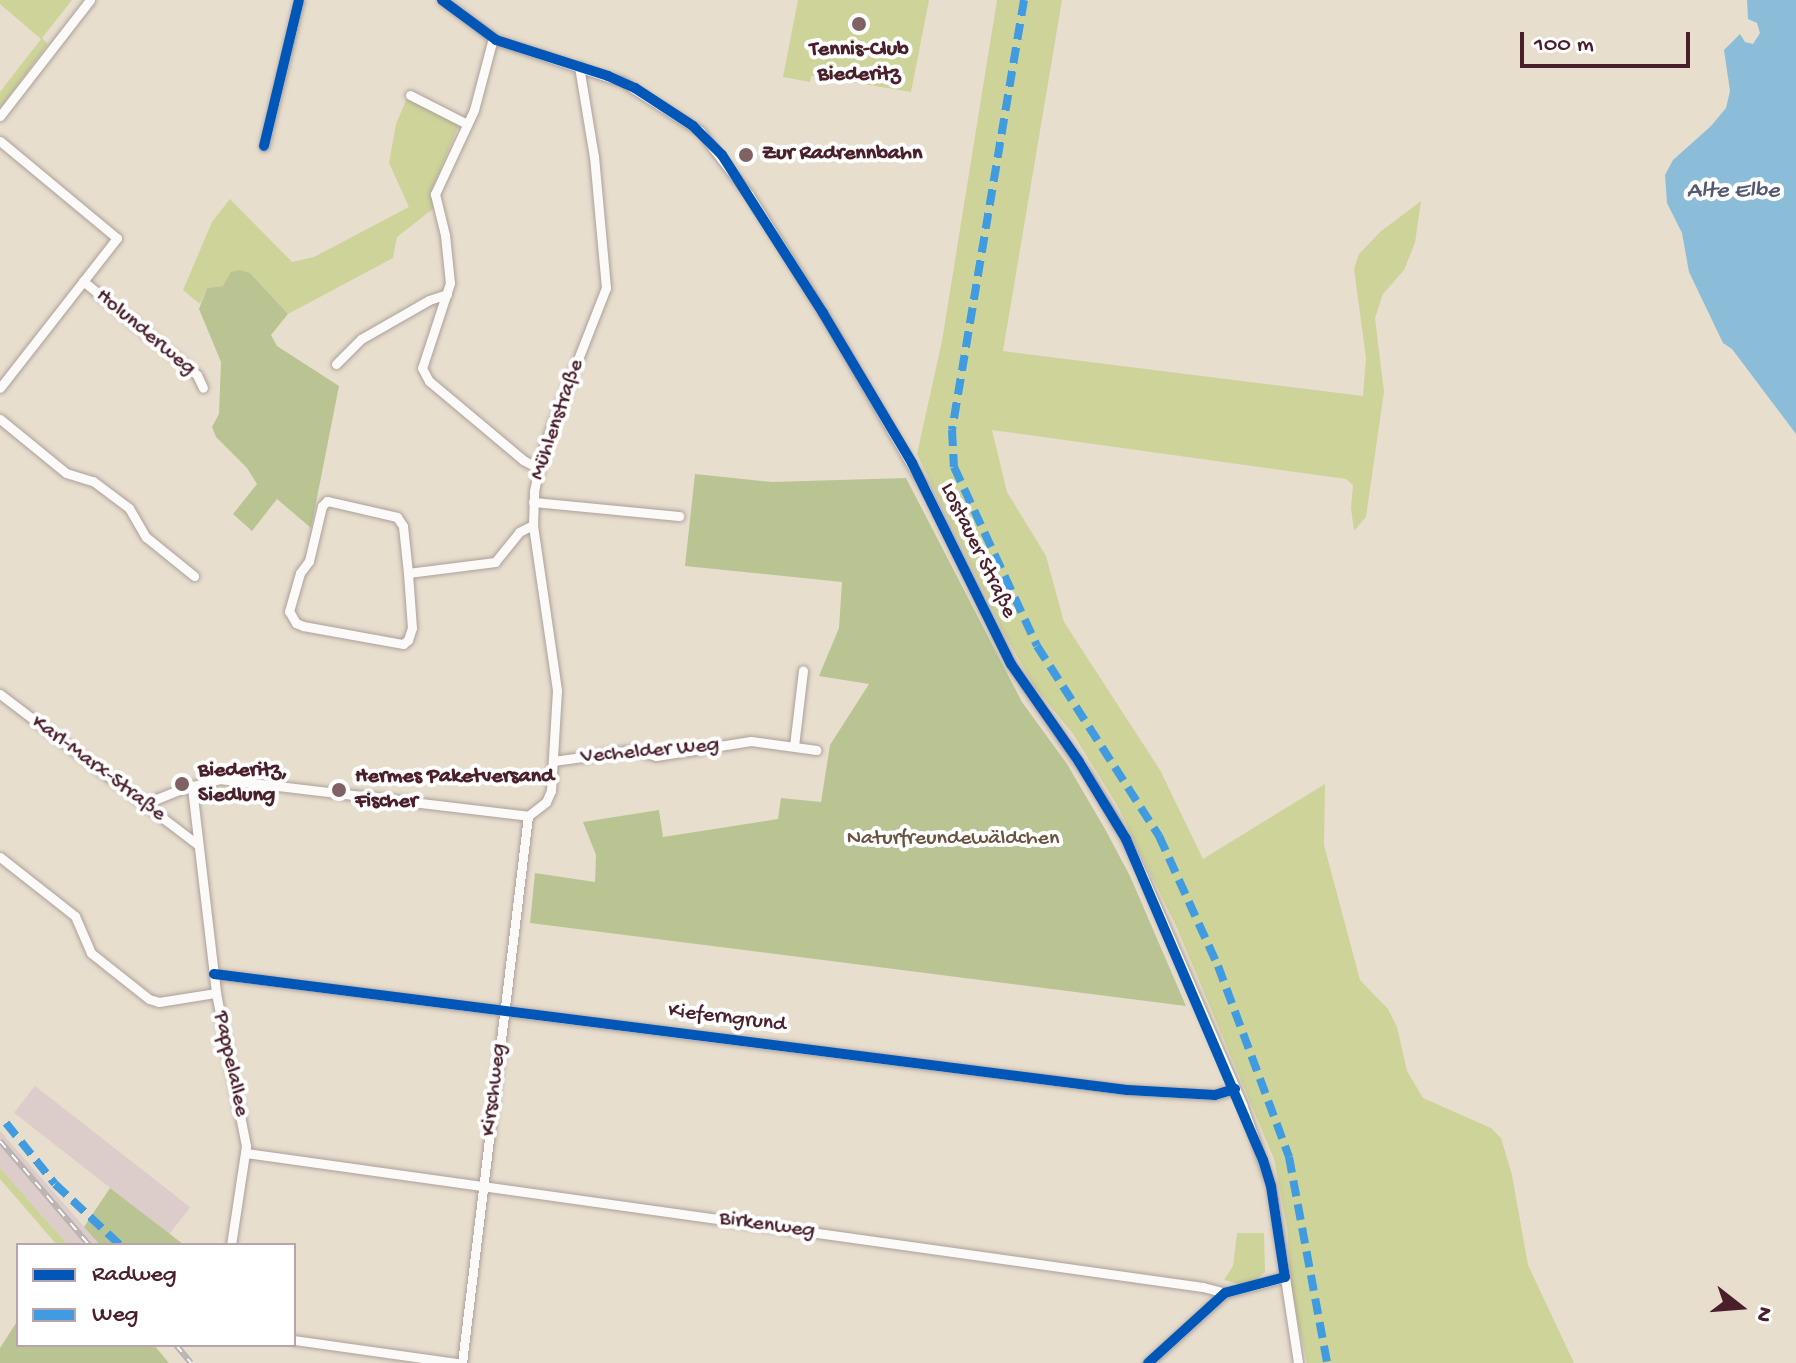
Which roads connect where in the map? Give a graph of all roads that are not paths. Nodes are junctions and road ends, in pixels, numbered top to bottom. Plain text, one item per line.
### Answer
1 (90, 0) edge
2 (299, 0) edge
3 (442, 0) edge
4 (493, 38) junction
5 (579, 66) junction
6 (410, 95) dead end
7 (0, 116) edge
8 (467, 124) junction
9 (0, 141) edge
10 (264, 146) dead end
11 (83, 281) junction
12 (447, 294) junction
13 (336, 364) dead end
14 (0, 388) edge
15 (203, 388) dead end
16 (0, 419) edge
17 (538, 468) junction
18 (533, 502) junction
19 (679, 516) dead end
20 (533, 525) junction
21 (408, 573) junction
22 (194, 576) dead end
23 (803, 671) dead end
24 (2, 699) edge
25 (794, 746) junction
26 (816, 750) dead end
27 (553, 761) junction
28 (192, 788) junction
29 (144, 804) junction
30 (528, 816) junction
31 (197, 844) junction
32 (0, 857) edge
33 (214, 974) junction
34 (216, 993) junction
35 (505, 1011) junction
36 (1235, 1089) junction
37 (246, 1153) junction
38 (483, 1187) junction
39 (231, 1243) edge
40 (1285, 1277) junction
41 (1225, 1293) junction
42 (296, 1340) edge
43 (459, 1363) edge
44 (1148, 1363) edge
45 (1298, 1363) edge

1 - 7 street
2 - 10 street
3 - 4 street, Lostauer Straße
4 - 5 street, Lostauer Straße
4 - 8 street
5 - 17 street, Mühlenstraße
5 - 36 street, Lostauer Straße
6 - 8 street
8 - 12 street
9 - 11 street, Holunderweg
11 - 14 street, Holunderweg
11 - 15 street, Holunderweg
12 - 13 street
12 - 17 street
16 - 22 street
17 - 18 street, Mühlenstraße
18 - 19 street
18 - 20 street, Mühlenstraße
20 - 21 street
20 - 27 street, Mühlenstraße
21 - 21 street
23 - 25 street
24 - 29 street, Karl-Marx-Straße
25 - 26 street, Vechelder Weg
25 - 27 street, Vechelder Weg
27 - 30 street, Mühlenstraße
28 - 29 street
28 - 30 street
28 - 31 street, Pappelallee
29 - 31 street, Karl-Marx-Straße
30 - 35 street, Kirschweg
31 - 33 street, Pappelallee
32 - 34 street
33 - 34 street, Pappelallee
33 - 35 street, Kieferngrund
34 - 37 street, Pappelallee
35 - 36 street, Kieferngrund
35 - 38 street, Kirschweg
36 - 40 street, Lostauer Straße
37 - 38 street, Birkenweg
37 - 39 street, Pappelallee
38 - 41 street, Birkenweg
38 - 43 street, Kirschweg
40 - 41 street, Birkenweg
40 - 45 street, Lostauer Straße
41 - 44 street
42 - 43 street

